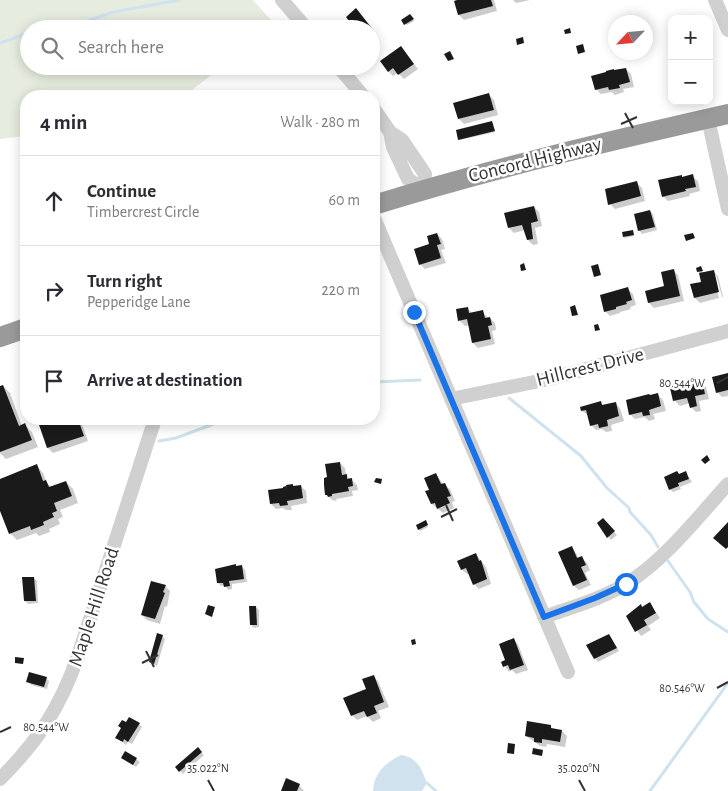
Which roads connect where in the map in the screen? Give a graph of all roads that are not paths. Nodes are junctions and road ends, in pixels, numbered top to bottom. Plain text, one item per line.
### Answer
1 (282, 0) edge
2 (716, 0) edge
3 (299, 20) edge
4 (728, 30) edge
5 (346, 75) edge
6 (358, 90) edge
7 (728, 114) edge
8 (380, 118) edge
9 (708, 119) junction
10 (424, 190) junction
11 (380, 204) edge
12 (728, 209) edge
13 (380, 232) edge
14 (20, 330) edge
15 (728, 331) edge
16 (0, 337) edge
17 (451, 399) junction
18 (153, 425) edge
19 (728, 484) edge
20 (544, 617) junction
21 (568, 672) dead end
22 (0, 779) edge

1 - 3 street
2 - 4 street
5 - 6 street
7 - 9 highway, Concord Highway
8 - 10 street
9 - 10 highway, Concord Highway
9 - 12 street
10 - 11 highway, Concord Highway
13 - 17 street
14 - 16 highway
15 - 17 street, Hillcrest Drive
17 - 20 street
18 - 22 street, Maple Hill Road
19 - 20 street
20 - 21 street

